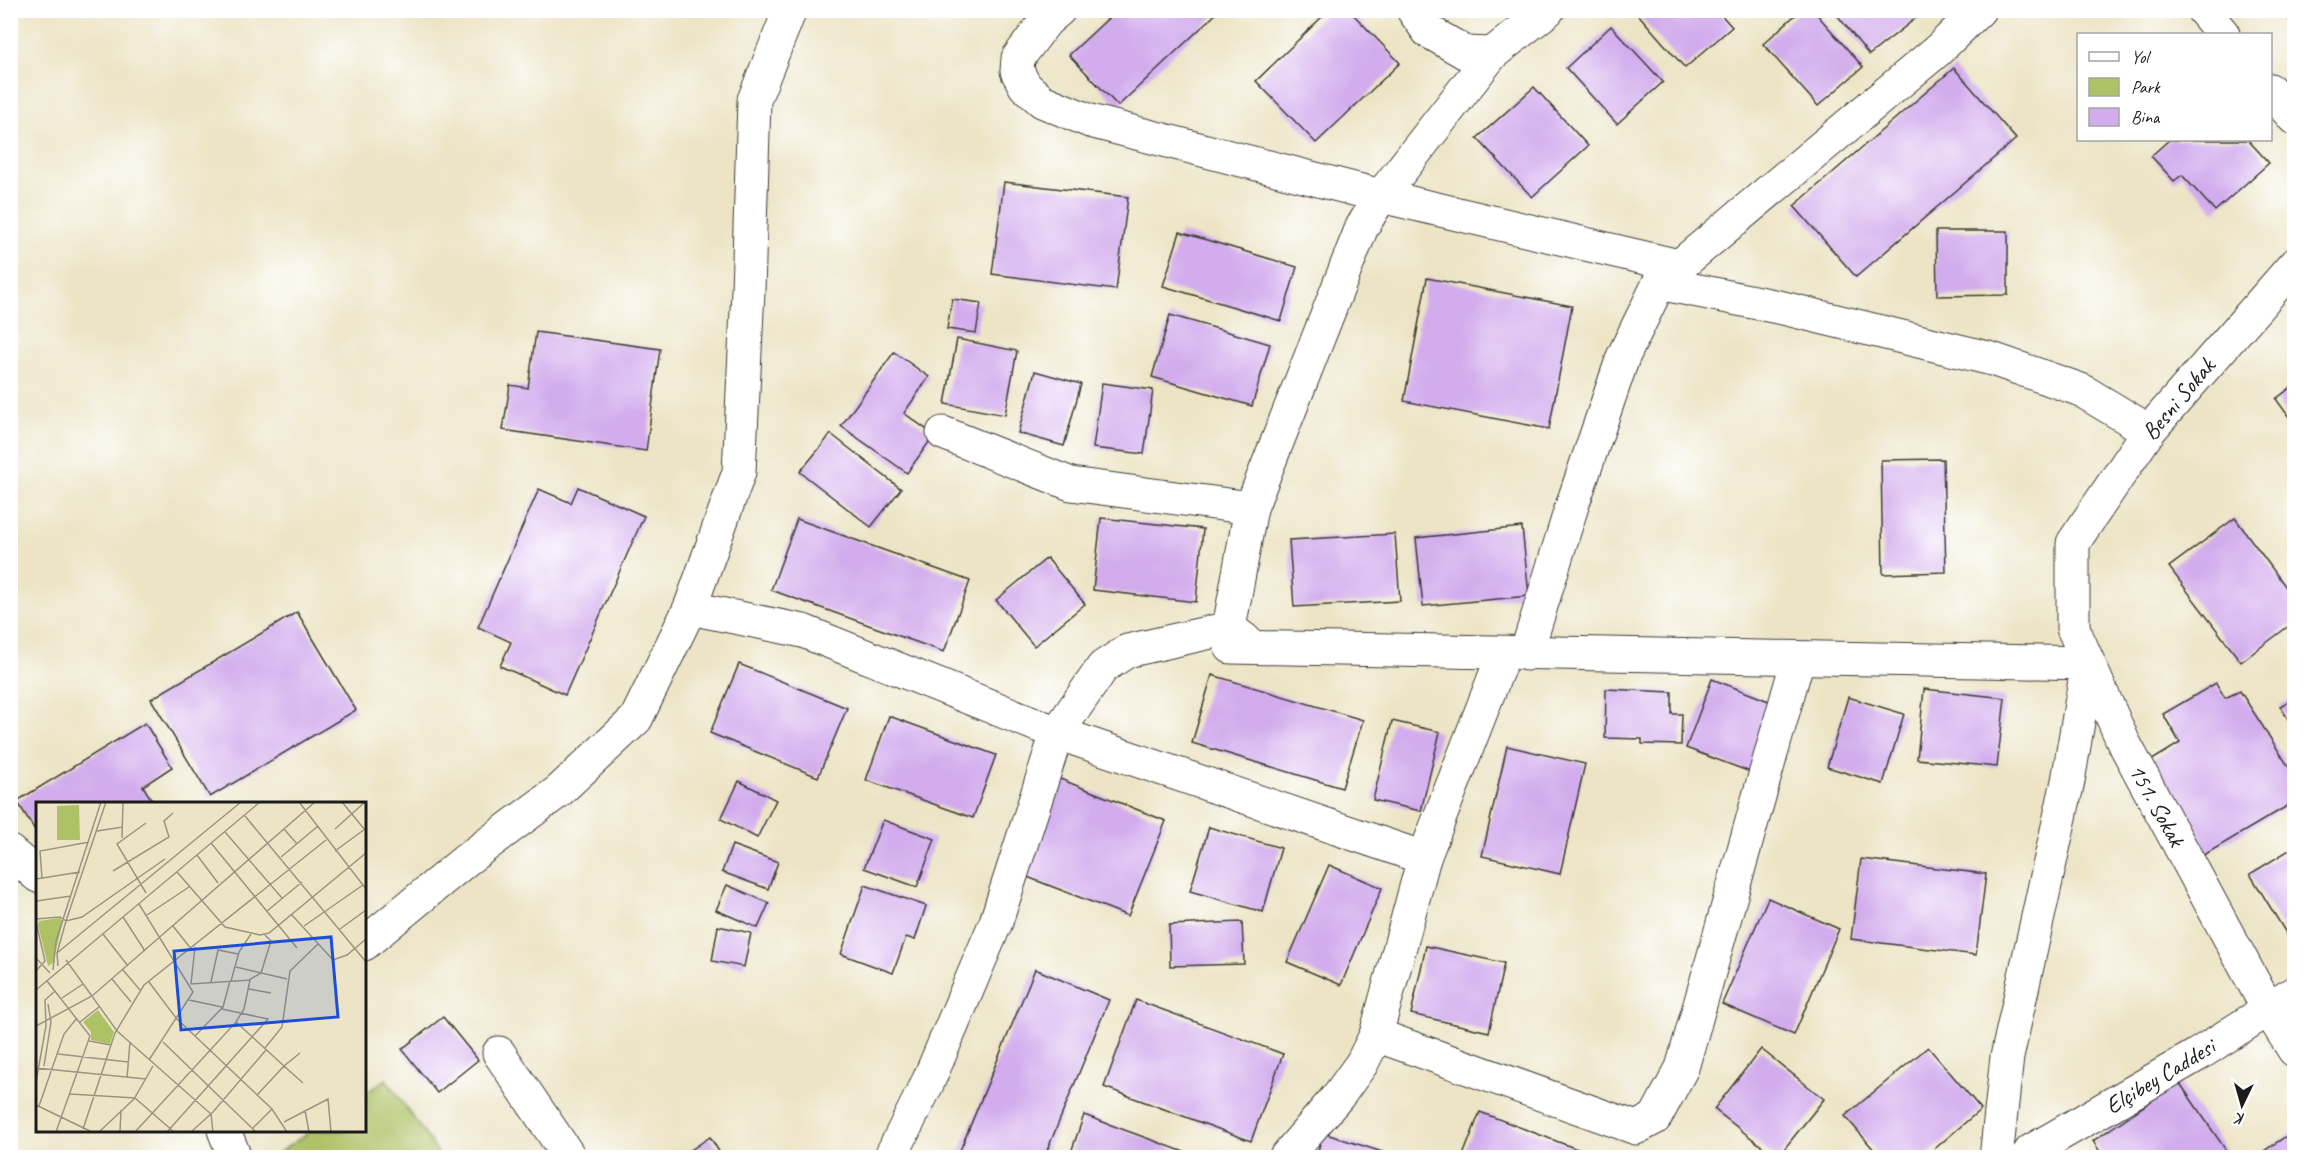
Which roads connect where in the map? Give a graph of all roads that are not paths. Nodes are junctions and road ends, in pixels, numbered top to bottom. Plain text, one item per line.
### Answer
1 (790, 10) edge
2 (1059, 10) edge
3 (1413, 10) edge
4 (1548, 10) edge
5 (1979, 10) edge
6 (2203, 10) edge
7 (2222, 33) edge
8 (1492, 54) junction
9 (2272, 91) edge
10 (2295, 118) edge
11 (1381, 196) junction
12 (2295, 265) edge
13 (1669, 274) junction
14 (2149, 431) junction
15 (943, 433) dead end
16 (1251, 508) junction
17 (2073, 543) joint
18 (690, 608) junction
19 (1241, 637) junction
20 (1515, 653) junction
21 (1798, 658) junction
22 (2088, 663) junction
23 (1057, 734) junction
24 (10, 852) edge
25 (1424, 858) junction
26 (36, 874) edge
27 (366, 942) edge
28 (2282, 1001) edge
29 (1376, 1035) junction
30 (2295, 1050) edge
31 (499, 1053) dead end
32 (224, 1132) edge
33 (2030, 1155) edge
34 (235, 1158) edge
35 (570, 1158) edge
36 (890, 1158) edge
37 (1286, 1158) edge
38 (1996, 1158) edge

1 - 18 street
2 - 11 street
3 - 8 street
4 - 8 street
5 - 13 street
6 - 7 street
8 - 11 street
9 - 10 street
11 - 13 street
11 - 16 street
12 - 14 street, Besni Sokak
13 - 14 street
13 - 20 street
14 - 17 street, Besni Sokak
15 - 16 street
16 - 19 street
17 - 22 street, 151. Sokak
18 - 23 street
18 - 27 street
19 - 20 street
19 - 23 street
20 - 21 street
20 - 25 street
21 - 22 street
21 - 29 street
22 - 28 street, 151. Sokak
22 - 38 street
23 - 25 street
23 - 36 street
24 - 26 street
25 - 29 street
28 - 30 street, 151. Sokak
28 - 33 street, Elçibey Caddesi
29 - 37 street
31 - 35 street
32 - 34 street

